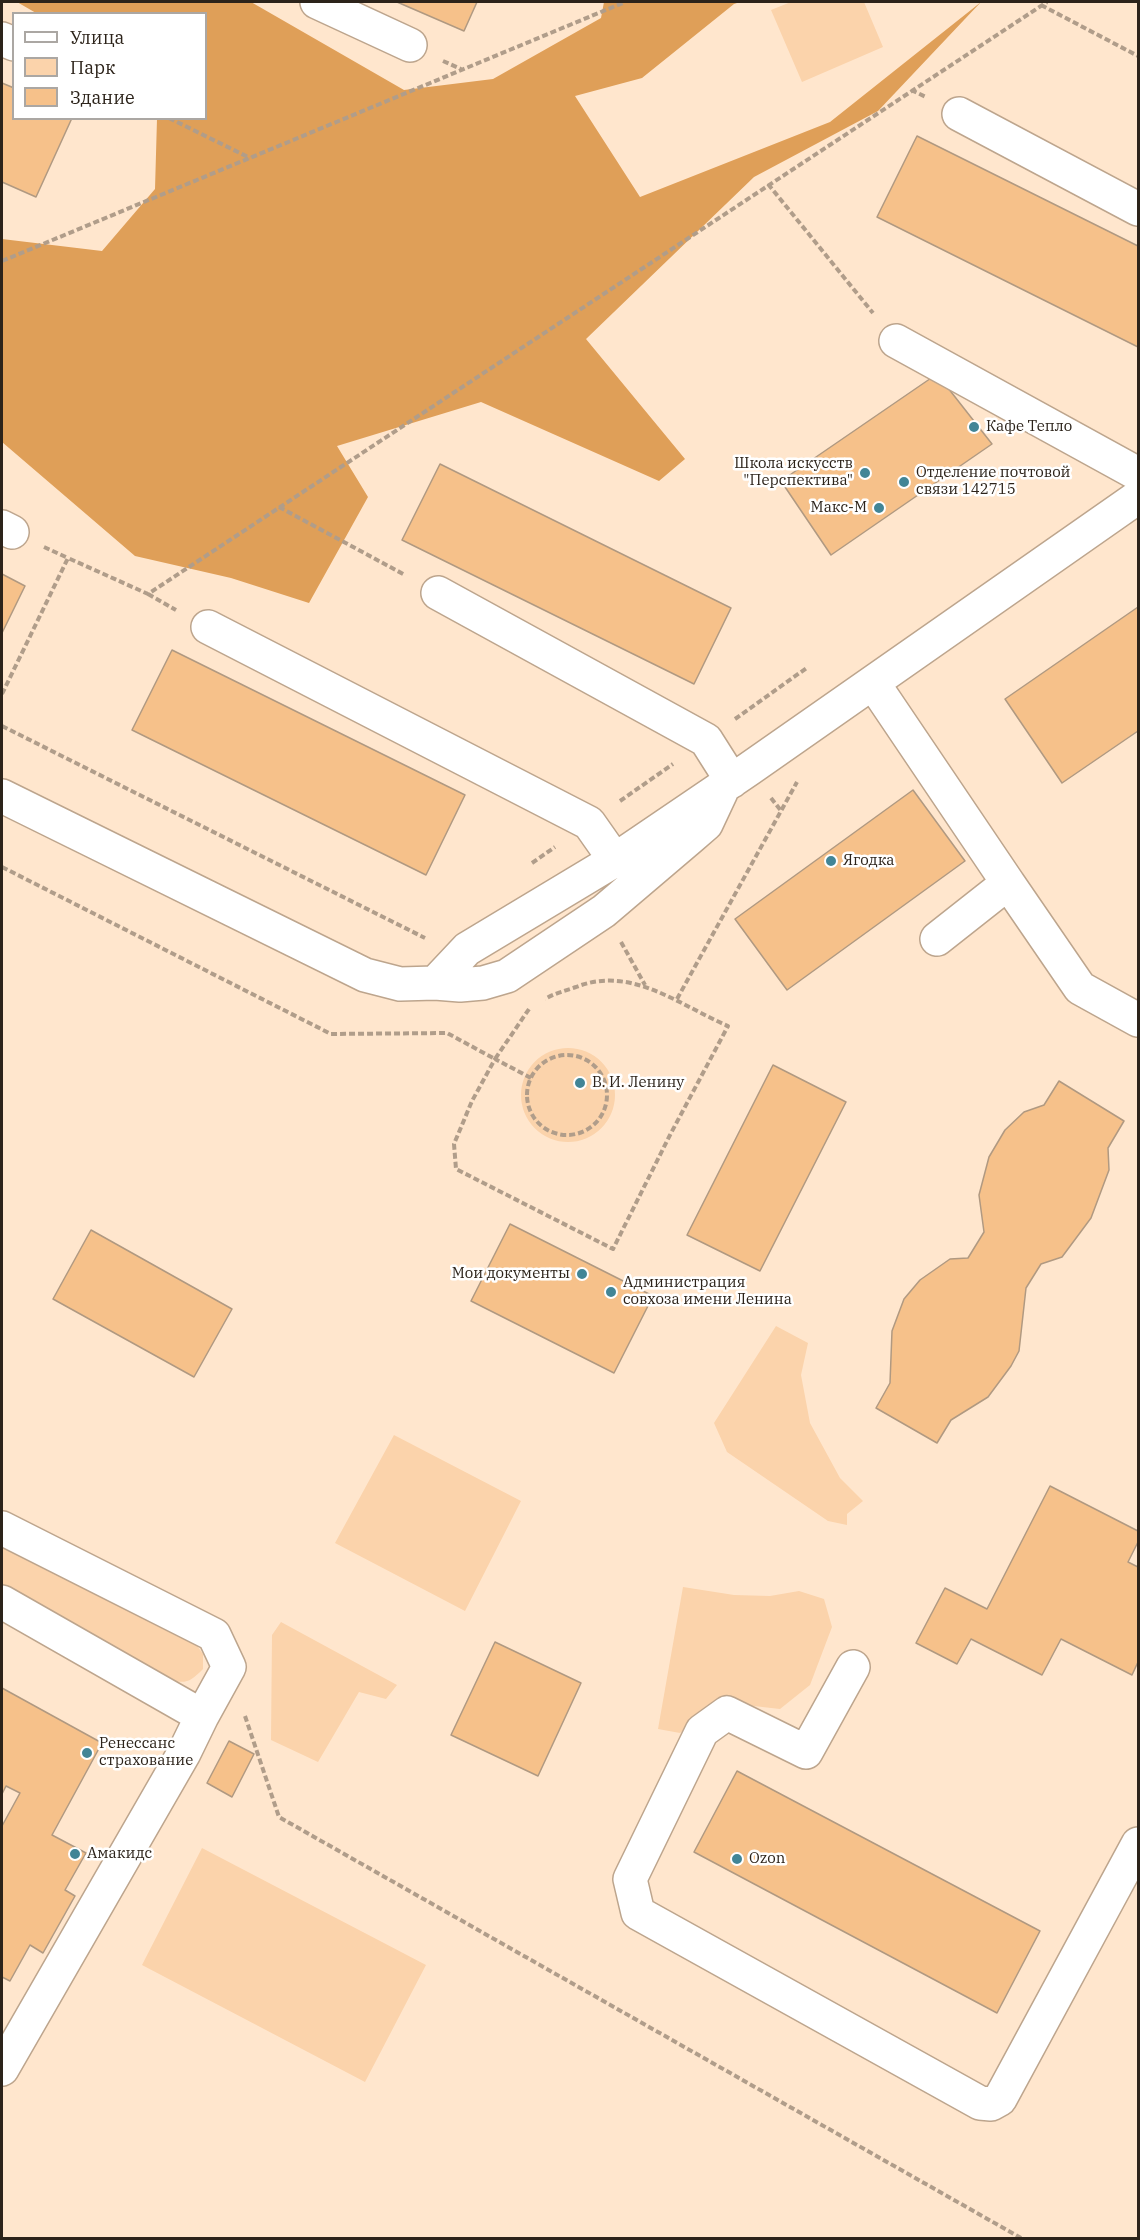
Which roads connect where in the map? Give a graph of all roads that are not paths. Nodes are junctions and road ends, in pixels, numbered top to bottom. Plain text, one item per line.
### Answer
1 (316, 2) edge
2 (410, 45) dead end
3 (959, 114) dead end
4 (1138, 209) edge
5 (896, 341) road end
6 (1138, 474) edge
7 (1138, 496) edge
8 (438, 593) road end
9 (208, 627) dead end
10 (873, 683) junction
11 (728, 784) junction
12 (2, 796) edge
13 (685, 826) junction
14 (615, 860) junction
15 (1008, 883) junction
16 (492, 935) junction
17 (937, 939) dead end
18 (507, 976) junction
19 (435, 982) junction
20 (1138, 1020) edge
21 (2, 1528) edge
22 (2, 1602) edge
23 (853, 1667) dead end
24 (202, 1716) junction
25 (1138, 1844) edge
26 (2, 2069) edge

1 - 2 street
3 - 4 street
5 - 6 street
7 - 10 street
8 - 11 street
9 - 14 street
10 - 11 street
10 - 15 street
11 - 13 street
12 - 19 street
13 - 14 street
13 - 18 street
14 - 16 street
15 - 17 street
15 - 20 street
16 - 18 street
16 - 19 street
18 - 19 street
21 - 24 street
22 - 24 street
23 - 25 street
24 - 26 street

